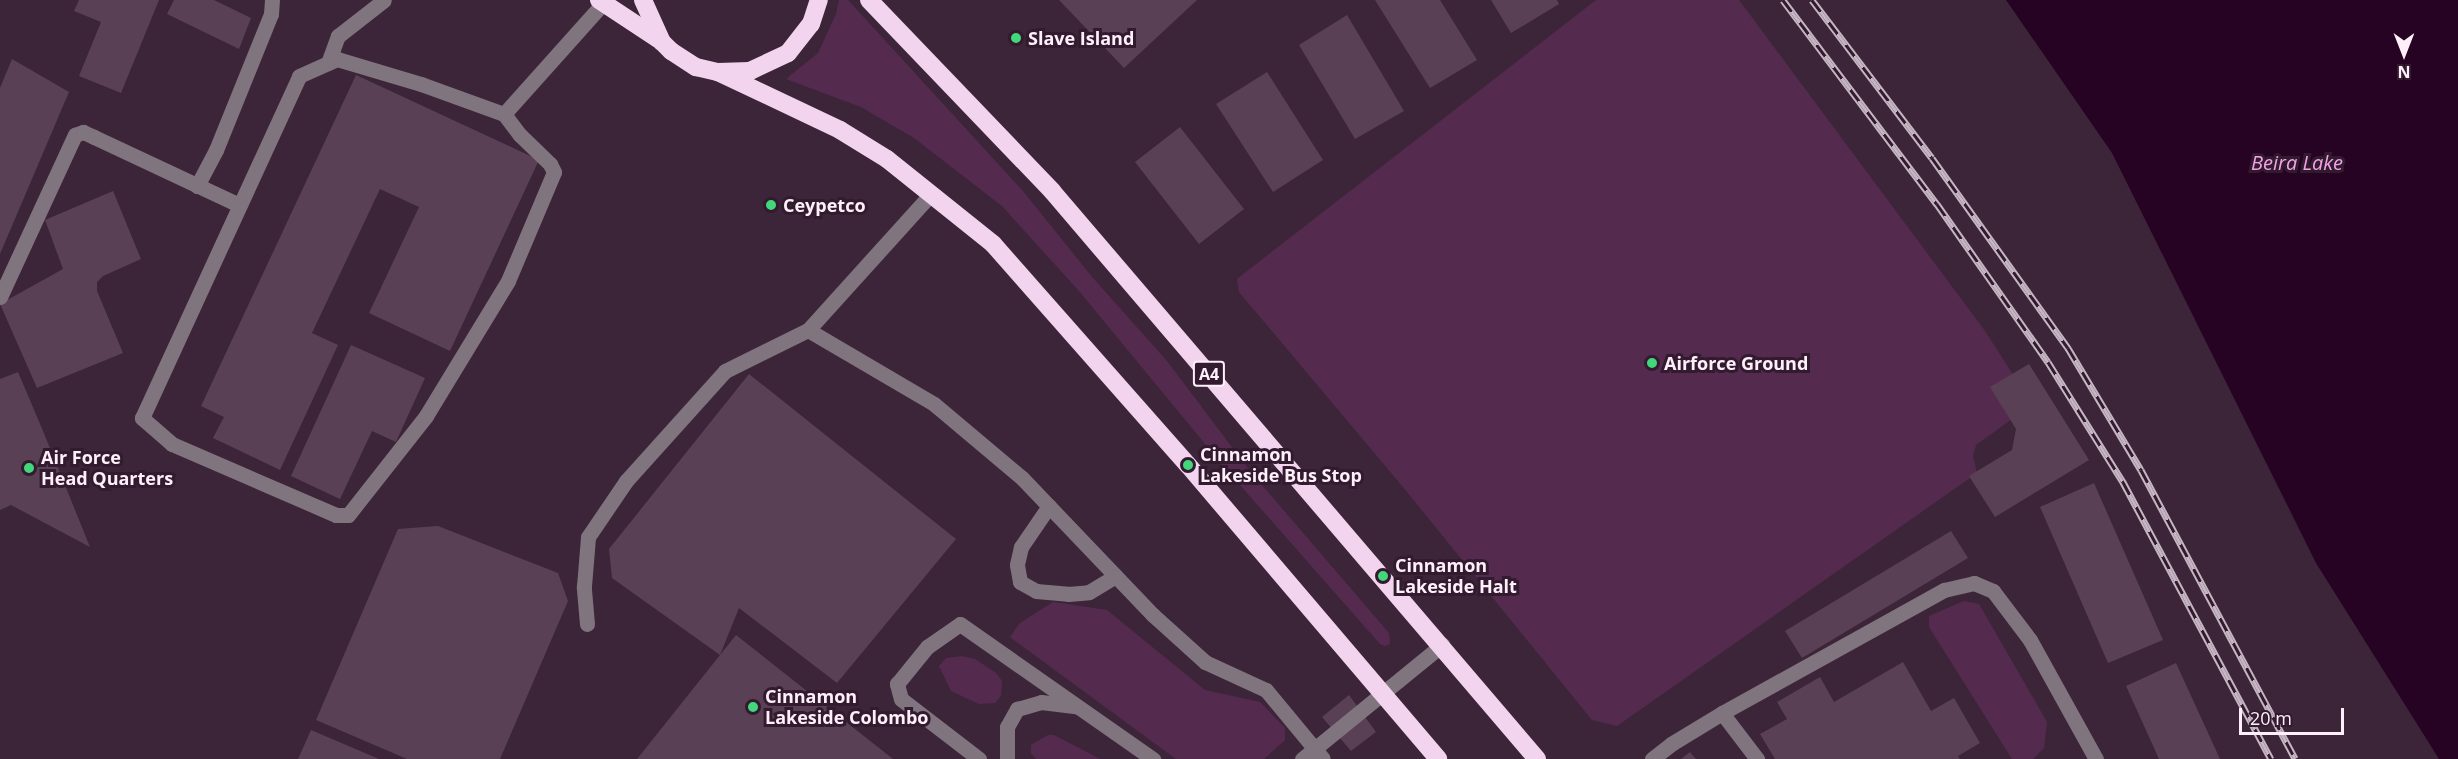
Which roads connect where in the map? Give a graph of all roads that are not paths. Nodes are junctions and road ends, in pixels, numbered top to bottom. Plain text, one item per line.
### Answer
1 (273, 0) edge
2 (384, 0) edge
3 (643, 0) edge
4 (819, 0) edge
5 (869, 0) edge
6 (602, 1) edge
7 (662, 42) junction
8 (328, 63) junction
9 (718, 72) junction
10 (504, 114) junction
11 (197, 186) junction
12 (931, 194) junction
13 (239, 205) junction
14 (0, 297) edge
15 (808, 330) junction
16 (1049, 506) junction
17 (1116, 576) junction
18 (587, 624) dead end
19 (1442, 645) junction
20 (1382, 691) junction
21 (1079, 706) junction
22 (1722, 713) junction
23 (1319, 753) edge
24 (2089, 756) edge
25 (979, 759) edge
26 (1007, 759) edge
27 (1153, 759) edge
28 (1302, 759) edge
29 (1438, 759) edge
30 (1537, 759) edge
31 (1652, 759) edge
32 (1757, 759) edge

1 - 11 lane
2 - 8 lane
3 - 7 highway
4 - 9 highway
5 - 19 highway, A4
6 - 7 highway
6 - 10 lane
7 - 9 highway
8 - 10 lane
8 - 13 lane
9 - 12 highway
10 - 13 lane
11 - 13 lane
11 - 14 lane
12 - 15 lane
12 - 20 highway
15 - 16 lane
15 - 18 lane
16 - 17 lane
16 - 17 lane
17 - 23 lane
19 - 20 lane
19 - 30 highway, A4
20 - 23 lane
20 - 29 highway
21 - 25 lane
21 - 26 lane
21 - 27 lane
22 - 24 lane
22 - 31 lane
22 - 32 lane
23 - 28 lane

